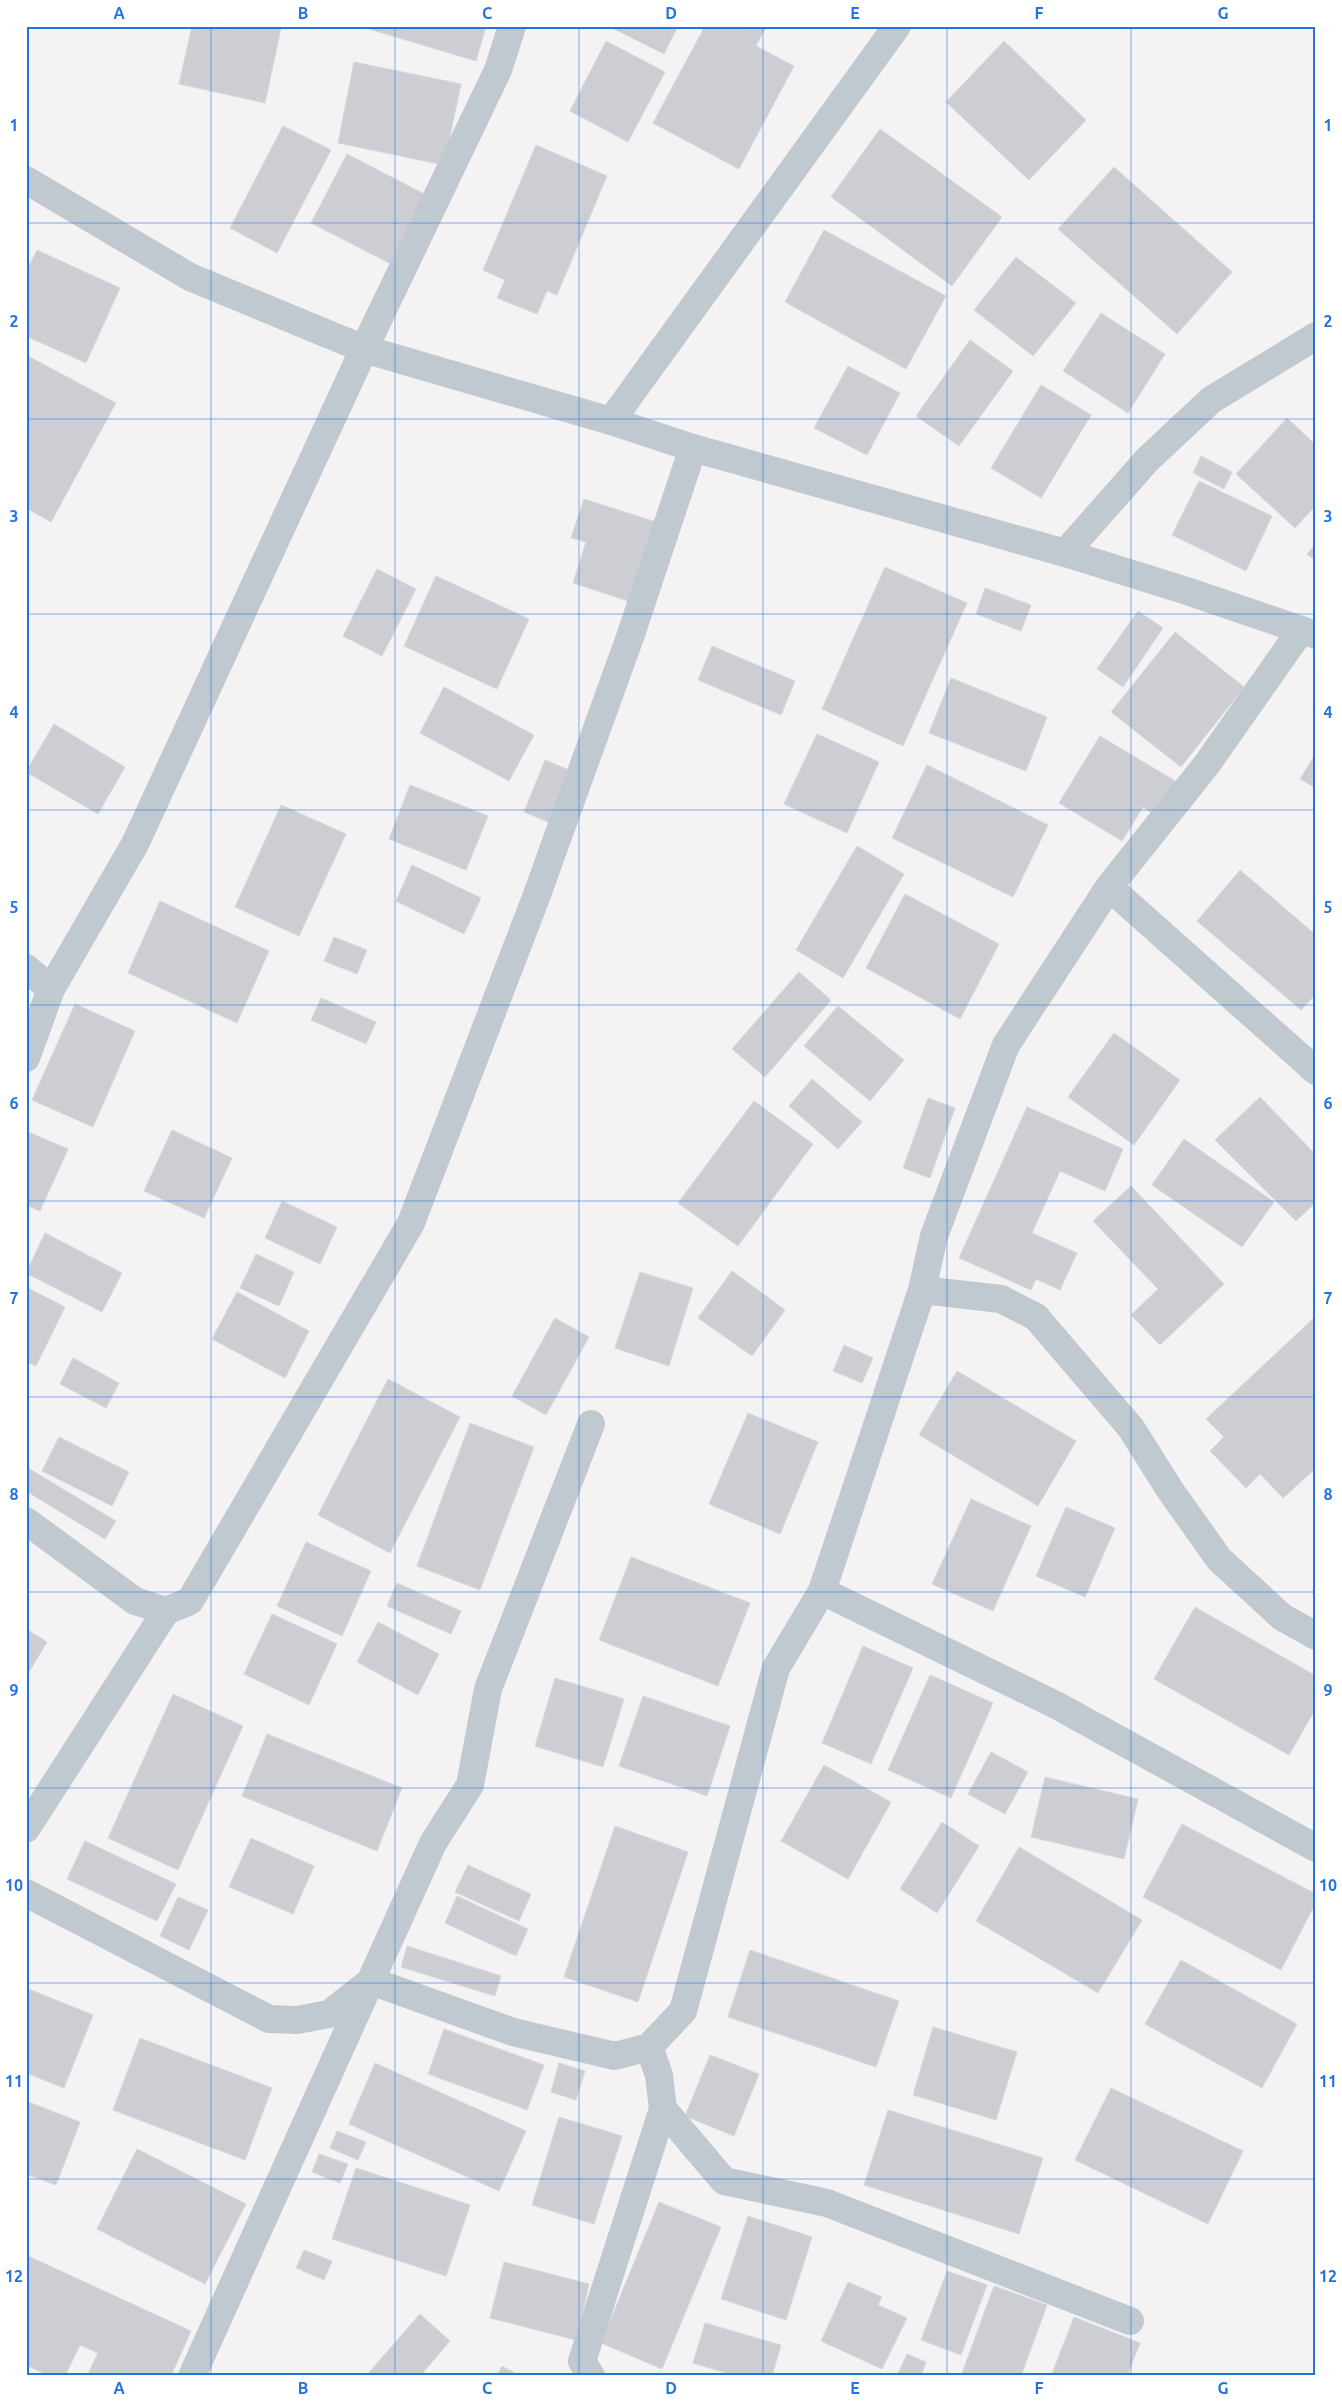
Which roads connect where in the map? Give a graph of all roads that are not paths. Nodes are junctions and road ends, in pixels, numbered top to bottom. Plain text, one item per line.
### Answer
1 (512, 26) edge
2 (896, 26) edge
3 (26, 180) edge
4 (1316, 336) edge
5 (364, 349) junction
6 (611, 421) junction
7 (693, 448) junction
8 (1065, 553) junction
9 (1308, 633) edge
10 (1109, 887) junction
11 (26, 968) edge
12 (51, 989) junction
13 (26, 1058) edge
14 (1316, 1071) edge
15 (922, 1290) junction
16 (591, 1424) dead end
17 (26, 1521) edge
18 (822, 1591) junction
19 (166, 1611) junction
20 (1316, 1636) edge
21 (26, 1828) edge
22 (1316, 1848) edge
23 (26, 1893) edge
24 (371, 1981) junction
25 (649, 2047) junction
26 (663, 2108) junction
27 (1130, 2321) dead end
28 (192, 2376) edge
29 (592, 2376) edge

1 - 5 street
2 - 6 street
3 - 5 street
4 - 8 street
5 - 6 street
5 - 12 street
6 - 7 street
7 - 8 street
7 - 19 street
8 - 9 street
9 - 10 street
10 - 14 street
10 - 15 street
11 - 12 street
12 - 13 street
15 - 18 street
15 - 20 street
16 - 24 street
17 - 19 street
18 - 22 street
18 - 25 street
19 - 21 street
23 - 24 street
24 - 25 street
24 - 28 street
25 - 26 street
26 - 27 street
26 - 29 street

